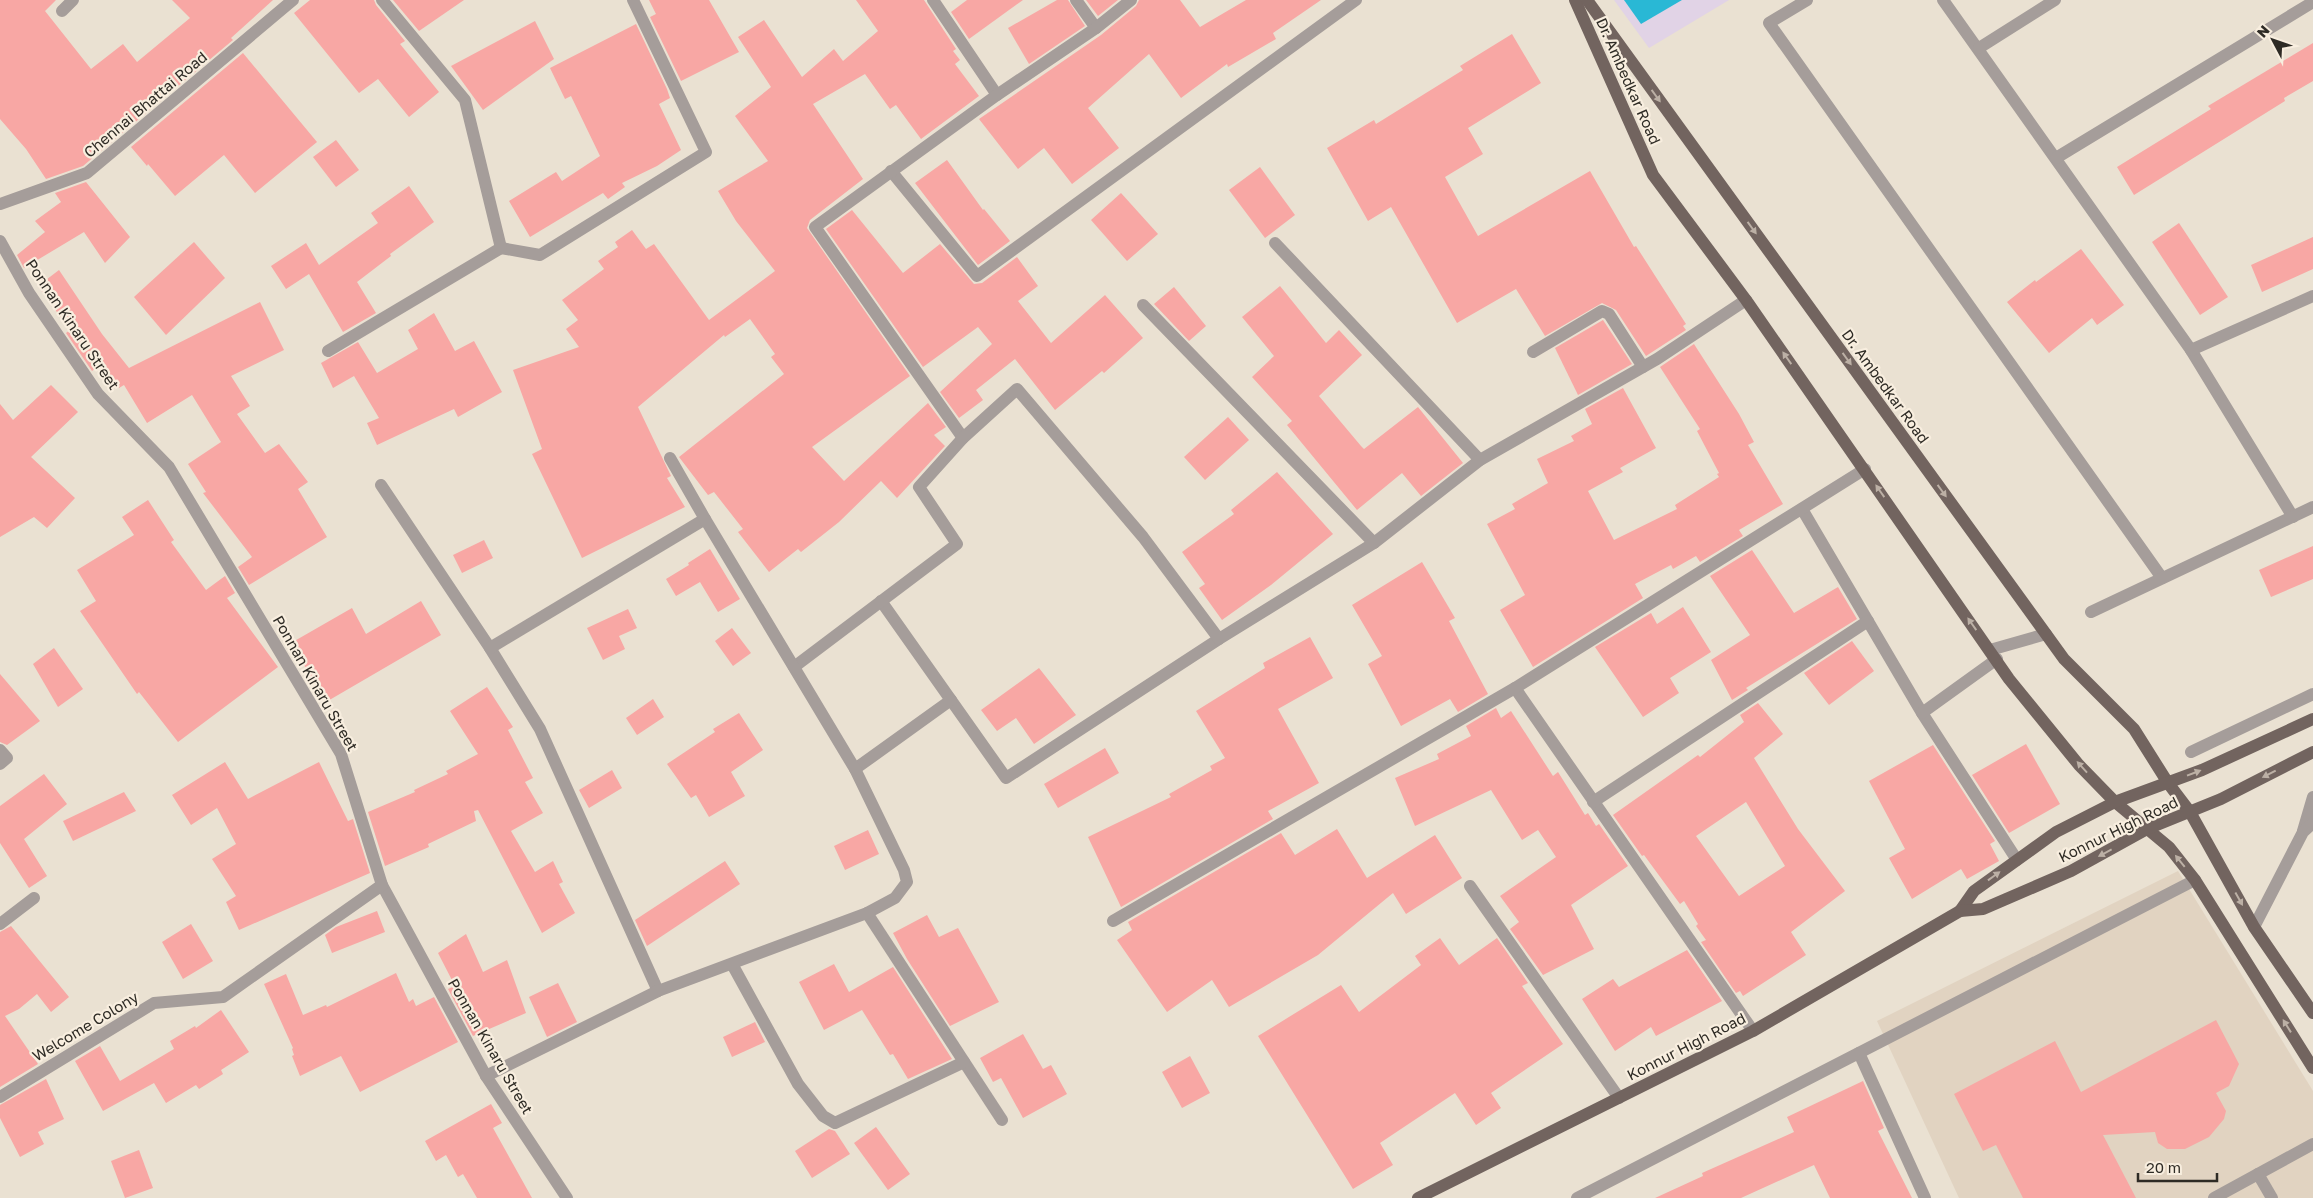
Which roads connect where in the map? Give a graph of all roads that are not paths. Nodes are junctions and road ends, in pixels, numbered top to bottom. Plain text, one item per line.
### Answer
1 (73, 0) edge
2 (293, 0) edge
3 (382, 0) edge
4 (633, 0) edge
5 (933, 0) edge
6 (1076, 0) edge
7 (1131, 0) edge
8 (1356, 0) edge
9 (1574, 0) edge
10 (1587, 0) edge
11 (1807, 0) edge
12 (1943, 0) edge
13 (2055, 0) edge
14 (2313, 2) edge
15 (62, 11) dead end
16 (1096, 28) junction
17 (1979, 48) junction
18 (997, 95) junction
19 (2056, 158) junction
20 (891, 171) junction
21 (0, 204) edge
22 (0, 241) edge
23 (1275, 243) dead end
24 (501, 248) junction
25 (2313, 296) edge
26 (1746, 300) junction
27 (1143, 305) dead end
28 (2191, 350) junction
29 (328, 351) dead end
30 (1534, 352) dead end
31 (1643, 367) junction
32 (963, 438) junction
33 (670, 458) dead end
34 (1480, 460) junction
35 (1865, 469) junction
36 (381, 485) dead end
37 (2313, 508) edge
38 (1802, 509) junction
39 (2293, 517) junction
40 (704, 519) junction
41 (1374, 543) junction
42 (2162, 578) junction
43 (881, 601) junction
44 (2091, 612) dead end
45 (1868, 622) junction
46 (2046, 634) junction
47 (1219, 638) junction
48 (490, 648) junction
49 (1993, 655) junction
50 (794, 667) junction
51 (1515, 688) junction
52 (2313, 694) edge
53 (951, 700) junction
54 (1922, 713) junction
55 (2313, 719) edge
56 (0, 750) edge
57 (2190, 752) dead end
58 (2313, 752) edge
59 (0, 764) edge
60 (855, 769) junction
61 (2168, 783) junction
62 (2313, 797) edge
63 (1593, 802) junction
64 (2115, 802) junction
65 (2190, 812) junction
66 (2313, 823) edge
67 (2148, 829) junction
68 (2303, 832) junction
69 (2016, 860) junction
70 (2195, 880) junction
71 (382, 885) junction
72 (1470, 886) dead end
73 (34, 898) dead end
74 (1960, 911) junction
75 (867, 913) junction
76 (1113, 921) dead end
77 (0, 924) edge
78 (2254, 927) junction
79 (732, 964) junction
80 (658, 991) junction
81 (2313, 1013) edge
82 (1753, 1031) junction
83 (1859, 1053) junction
84 (964, 1062) junction
85 (2313, 1068) edge
86 (486, 1076) junction
87 (0, 1097) edge
88 (1619, 1098) junction
89 (1002, 1120) dead end
90 (2313, 1144) edge
91 (2258, 1174) junction
92 (567, 1198) edge
93 (1418, 1198) edge
94 (1579, 1198) edge
95 (1925, 1198) edge
96 (2214, 1198) edge
97 (2272, 1198) edge

1 - 15 street
2 - 21 street, Chennai Bhattai Road
3 - 24 street
4 - 24 street
5 - 18 street
6 - 16 street
7 - 16 street
8 - 20 street
9 - 26 main road, Dr. Ambedkar Road
10 -> 46 main road, Dr. Ambedkar Road
11 - 42 street
12 - 17 street
13 - 17 street
14 - 19 street
16 - 18 street
17 - 19 street
18 - 20 street
19 - 28 street
20 - 32 street
22 - 71 street, Ponnan Kinaru Street
23 - 34 street
24 - 29 street
25 - 28 street
26 - 31 street
35 -> 26 main road, Dr. Ambedkar Road
27 - 41 street
28 - 39 street
30 - 31 street
31 - 34 street
32 - 43 street
32 - 47 street
33 - 40 street
34 - 41 street
35 - 38 street
49 -> 35 main road, Dr. Ambedkar Road
36 - 48 street
37 - 39 street
38 - 45 street
38 - 51 street
39 - 42 street
40 - 48 street
40 - 50 street
41 - 47 street
42 - 44 street
43 - 50 street
43 - 53 street
45 - 54 street
45 - 63 street
46 - 49 street
46 - 61 main road, Dr. Ambedkar Road
47 - 53 street
48 - 80 street
49 - 54 street
64 -> 49 main road, Dr. Ambedkar Road
50 - 60 street
51 - 63 street
51 - 76 street
52 - 57 street
53 - 60 street
54 - 69 street
61 -> 55 main road, Konnur High Road
56 - 59 street
58 -> 65 main road, Konnur High Road
60 - 75 street
61 - 64 main road, Konnur High Road
61 - 65 main road, Dr. Ambedkar Road
62 - 68 street
63 - 82 street
64 - 67 main road, Dr. Ambedkar Road
64 - 69 main road, Konnur High Road
65 - 67 main road, Konnur High Road
65 -> 78 main road, Dr. Ambedkar Road
66 - 68 street
70 -> 67 main road, Dr. Ambedkar Road
67 -> 74 main road, Konnur High Road
68 - 78 street
74 -> 69 main road, Konnur High Road
70 - 83 street
85 -> 70 main road, Dr. Ambedkar Road
71 - 86 street, Ponnan Kinaru Street
71 - 87 street, Welcome Colony
72 - 88 street
73 - 77 street
74 - 82 main road, Konnur High Road
75 - 79 street
75 - 84 street
78 - 81 main road, Dr. Ambedkar Road
79 - 80 street
79 - 84 street
80 - 86 street
82 - 88 main road, Konnur High Road
83 - 94 street
83 - 95 street
84 - 89 street
86 - 92 street, Ponnan Kinaru Street
88 - 93 main road, Konnur High Road
90 - 91 street
91 - 96 street
91 - 97 street

